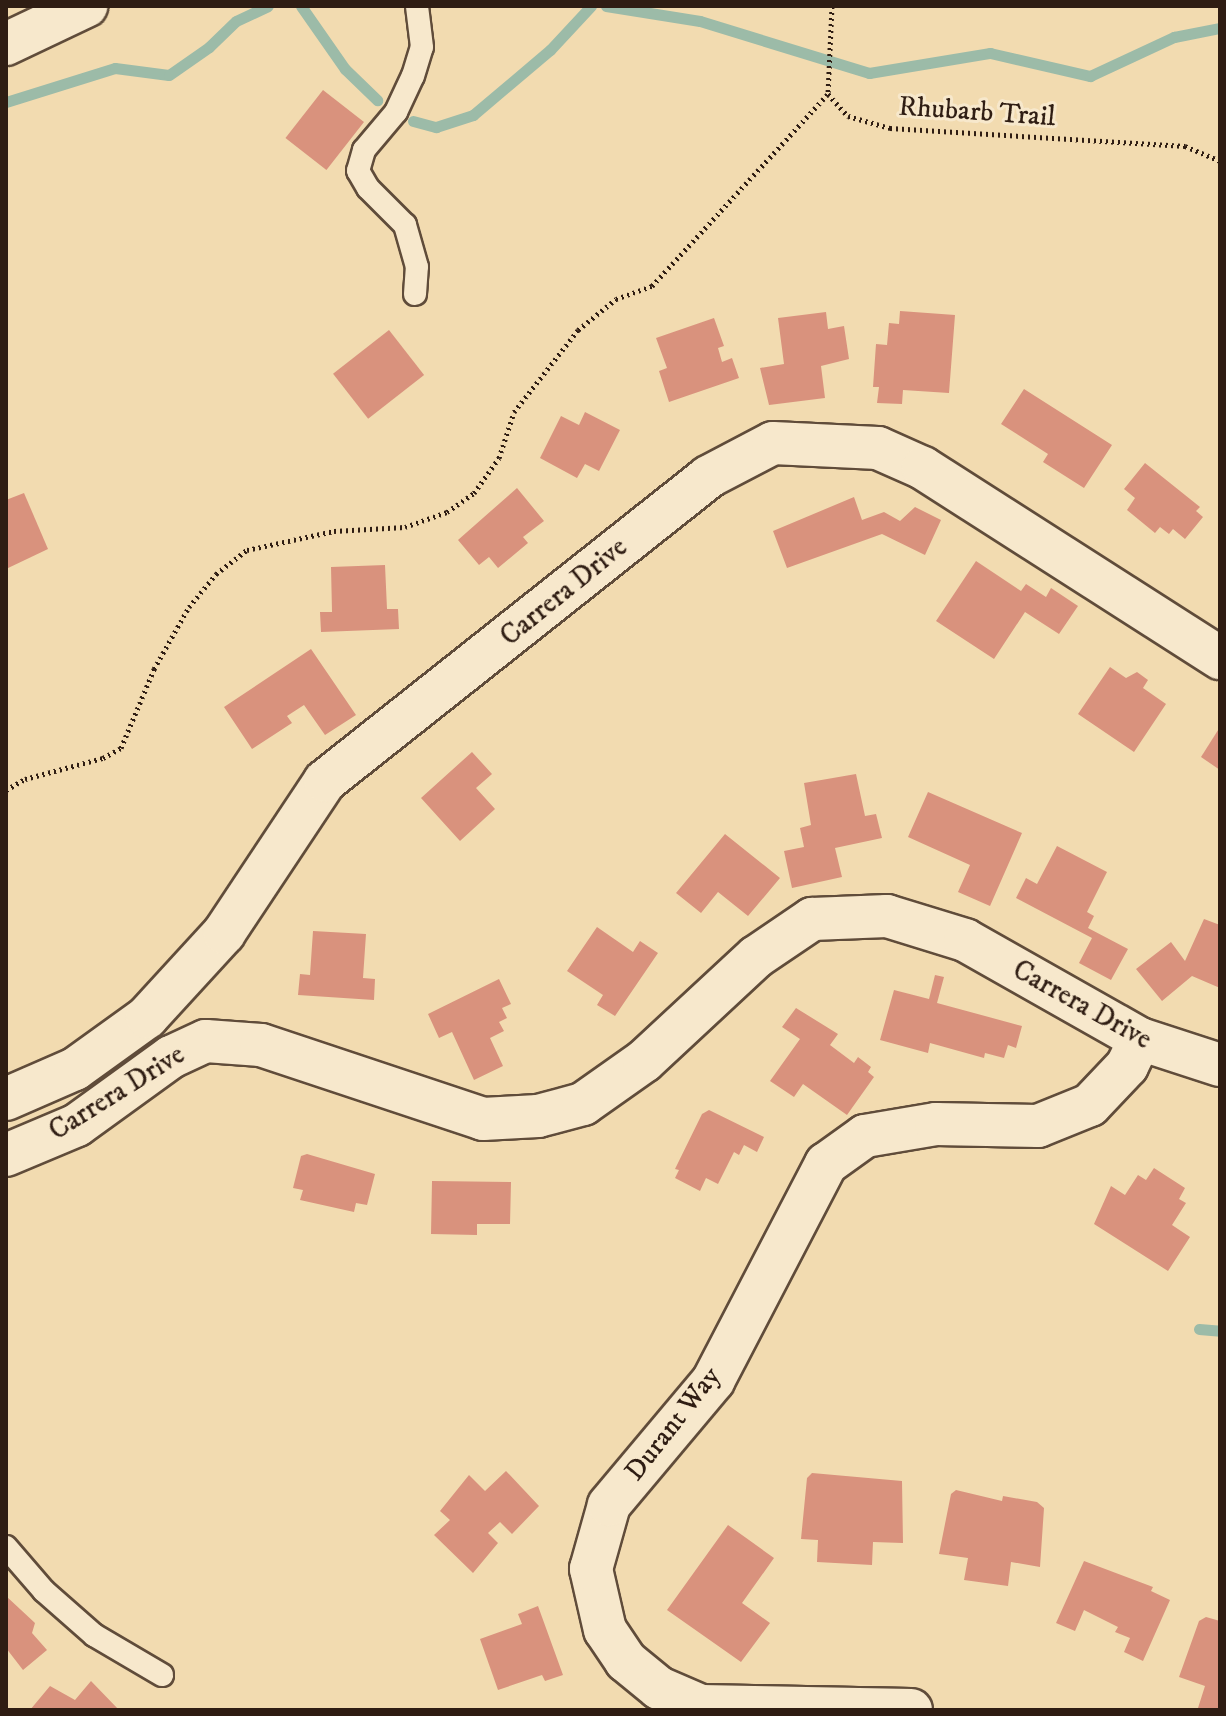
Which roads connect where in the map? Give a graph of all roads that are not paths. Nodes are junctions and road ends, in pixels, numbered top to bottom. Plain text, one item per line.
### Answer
1 (86, 6) edge
2 (417, 6) edge
3 (6, 44) edge
4 (415, 294) dead end
5 (1220, 658) edge
6 (1140, 1039) junction
7 (1220, 1065) edge
8 (6, 1099) edge
9 (6, 1155) edge
10 (6, 1547) edge
11 (162, 1675) dead end
12 (911, 1710) edge

1 - 3 street
2 - 4 lane
5 - 8 street, Carrera Drive
6 - 7 street, Carrera Drive
6 - 9 street, Carrera Drive
6 - 12 street, Durant Way
10 - 11 lane

